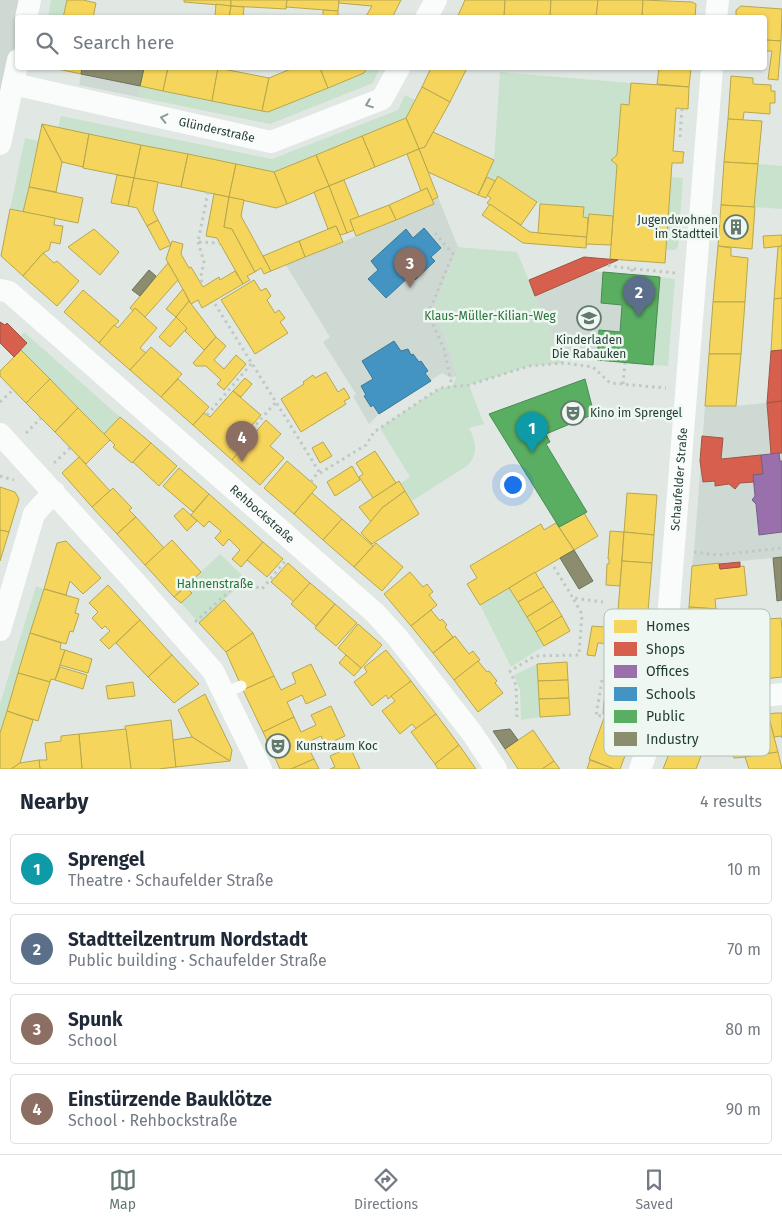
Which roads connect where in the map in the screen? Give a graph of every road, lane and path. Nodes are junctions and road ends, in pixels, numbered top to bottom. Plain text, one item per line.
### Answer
1 (30, 0) edge
2 (436, 0) edge
3 (718, 0) edge
4 (27, 15) edge
5 (428, 15) edge
6 (716, 15) edge
7 (16, 70) edge
8 (398, 70) edge
9 (712, 70) edge
10 (13, 84) junction
11 (682, 108) dead end
12 (680, 137) dead end
13 (0, 144) edge
14 (208, 192) dead end
15 (435, 233) dead end
16 (198, 242) junction
17 (220, 243) dead end
18 (608, 265) dead end
19 (632, 269) junction
20 (665, 272) dead end
21 (632, 275) dead end
22 (202, 284) dead end
23 (0, 290) edge
24 (215, 304) dead end
25 (252, 363) junction
26 (625, 363) dead end
27 (623, 384) junction
28 (452, 386) junction
29 (13, 390) dead end
30 (686, 390) junction
31 (0, 402) edge
32 (276, 402) junction
33 (207, 415) dead end
34 (0, 434) edge
35 (239, 444) dead end
36 (320, 473) junction
37 (311, 482) dead end
38 (54, 492) junction
39 (298, 546) junction
40 (782, 548) edge
41 (694, 552) dead end
42 (554, 567) dead end
43 (574, 598) junction
44 (603, 602) dead end
45 (668, 609) edge
46 (0, 630) edge
47 (182, 635) junction
48 (602, 680) dead end
49 (604, 715) edge
50 (517, 717) dead end
51 (645, 756) edge
52 (261, 769) edge
53 (496, 769) edge
54 (640, 769) edge

1 - 4 street
2 - 5 street
3 - 6 street
7 - 10 street
8 -> 10 street, Glünderstraße
9 - 30 street, Schaufelder Straße
10 - 13 street
11 - 12 path
14 - 16 path
15 - 28 path
16 - 17 path
16 - 22 path
18 - 19 path
19 - 20 path
19 - 21 path
23 - 39 street, Rehbockstraße
24 - 25 path
25 - 32 path
25 - 33 path
26 - 27 path
27 - 28 path
27 - 30 path
28 - 36 path
29 - 31 path
30 - 45 street, Schaufelder Straße
32 - 35 path
32 - 36 path
34 - 38 street
36 - 37 path
38 - 46 street
38 - 47 street
39 - 47 path
39 - 53 street, Rehbockstraße
40 - 41 path
42 - 43 path
43 - 44 path
43 - 50 path
47 - 52 street
48 - 49 path
51 - 54 street, Schaufelder Straße

